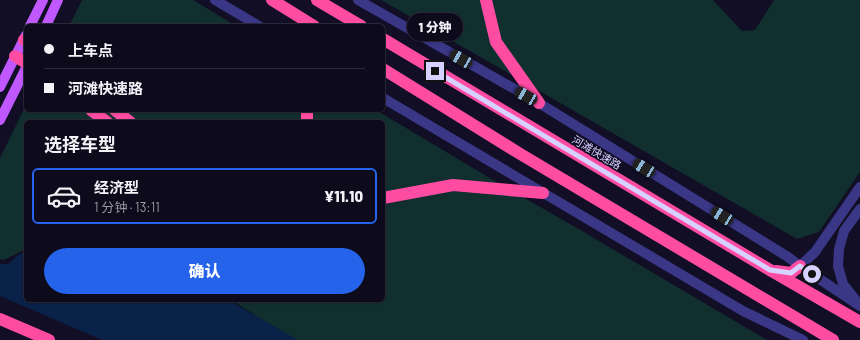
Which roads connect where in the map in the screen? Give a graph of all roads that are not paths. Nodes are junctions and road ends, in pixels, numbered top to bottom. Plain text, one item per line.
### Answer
1 (43, 0) edge
2 (58, 0) edge
3 (215, 0) edge
4 (272, 0) edge
5 (317, 0) edge
6 (358, 0) edge
7 (486, 0) edge
8 (31, 24) edge
9 (47, 24) edge
10 (256, 24) edge
11 (311, 24) edge
12 (358, 24) edge
13 (24, 40) edge
14 (385, 40) edge
15 (15, 56) junction
16 (24, 63) edge
17 (385, 70) edge
18 (24, 72) edge
19 (0, 87) edge
20 (385, 99) edge
21 (538, 103) junction
22 (94, 112) edge
23 (118, 112) edge
24 (0, 120) edge
25 (104, 120) edge
26 (128, 120) edge
27 (860, 187) edge
28 (543, 193) junction
29 (385, 198) edge
30 (860, 209) edge
31 (800, 266) junction
32 (770, 270) junction
33 (860, 306) edge
34 (0, 319) edge
35 (860, 322) edge
36 (49, 340) edge
37 (803, 340) edge
38 (833, 340) edge

1 - 8 main road
2 - 9 main road
3 - 10 street
4 - 11 highway
5 - 12 highway
6 - 21 street
7 - 21 highway
13 - 15 main road
14 - 32 highway, 河滩快速路
15 - 16 highway
15 - 19 main road
17 - 38 highway
18 - 24 main road
20 - 28 street
21 - 31 street
22 - 25 highway
23 - 26 highway
27 - 31 street
28 - 29 highway
28 - 37 street
30 - 33 street
31 - 32 highway
31 - 33 street
32 - 35 highway, 河滩快速路
34 - 36 highway

